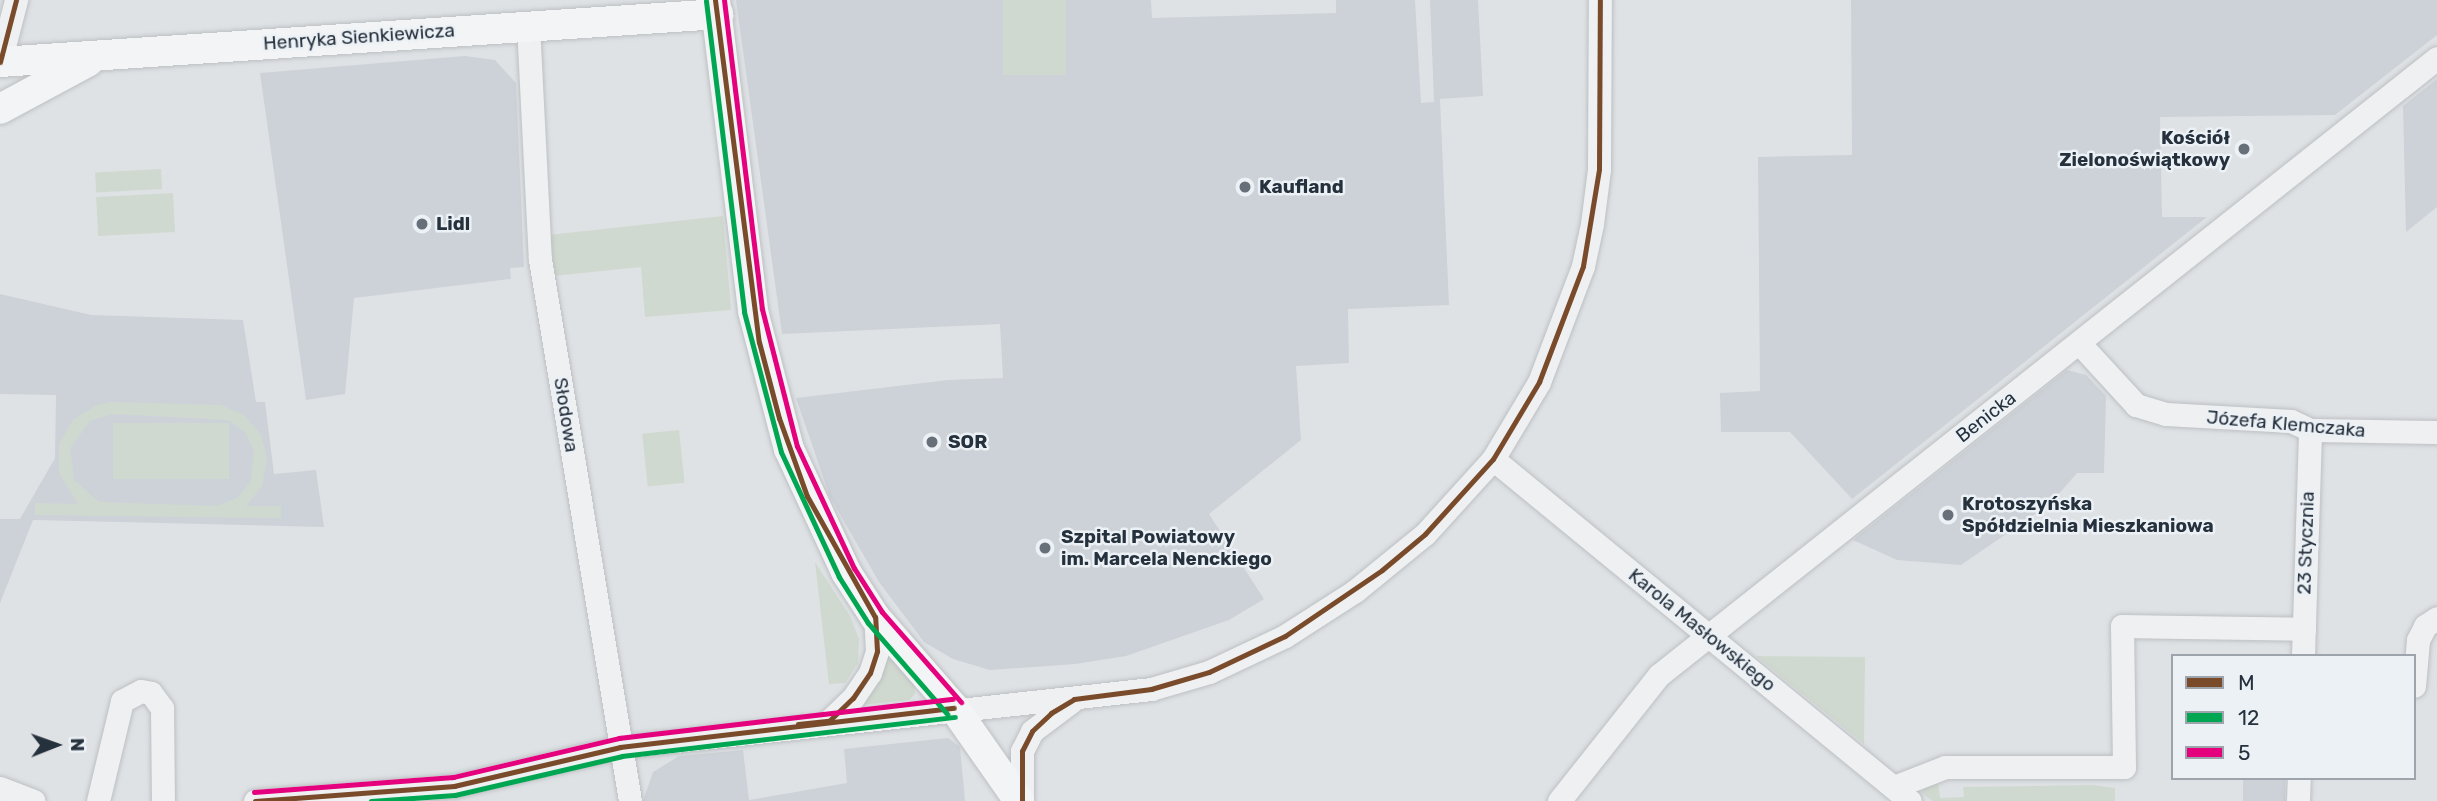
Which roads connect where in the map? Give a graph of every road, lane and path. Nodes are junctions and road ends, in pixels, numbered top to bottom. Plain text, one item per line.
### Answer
1 (16, 0) edge
2 (1600, 0) edge
3 (716, 7) edge
4 (527, 25) junction
5 (102, 55) junction
6 (2437, 58) edge
7 (0, 62) edge
8 (0, 108) edge
9 (2080, 344) junction
10 (2310, 430) junction
11 (2437, 432) edge
12 (1493, 459) junction
13 (875, 617) junction
14 (2437, 618) edge
15 (2304, 629) junction
16 (1709, 637) junction
17 (2303, 654) edge
18 (2416, 663) edge
19 (1074, 699) junction
20 (954, 708) junction
21 (829, 721) junction
22 (620, 747) junction
23 (2299, 780) edge
24 (0, 788) edge
25 (1902, 794) edge
26 (34, 801) edge
27 (98, 801) edge
28 (163, 801) edge
29 (255, 801) edge
30 (629, 801) edge
31 (1021, 801) edge
32 (1559, 801) edge
33 (2298, 801) edge

1 - 7 street
2 - 12 street
3 - 4 main road, Henryka Sienkiewicza
3 - 13 main road
4 - 5 main road, Henryka Sienkiewicza
4 - 22 street, Słodowa
5 - 7 main road, Henryka Sienkiewicza
5 - 8 main road
6 - 9 street, Benicka
9 - 10 street, Józefa Klemczaka
9 - 16 street, Benicka
10 - 11 street, Józefa Klemczaka
10 - 15 street, 23 Stycznia
12 - 16 street, Karola Masłowskiego
12 - 19 street
13 - 20 main road
13 - 21 street
14 - 18 street
15 - 17 street, 23 Stycznia
15 - 25 street
16 - 25 street, Karola Masłowskiego
16 - 32 street, Benicka
19 - 20 street
19 - 31 street
20 - 21 street
20 - 31 main road
21 - 22 street
22 - 29 street
22 - 30 street, Słodowa
23 - 33 street
24 - 26 street
27 - 28 street

